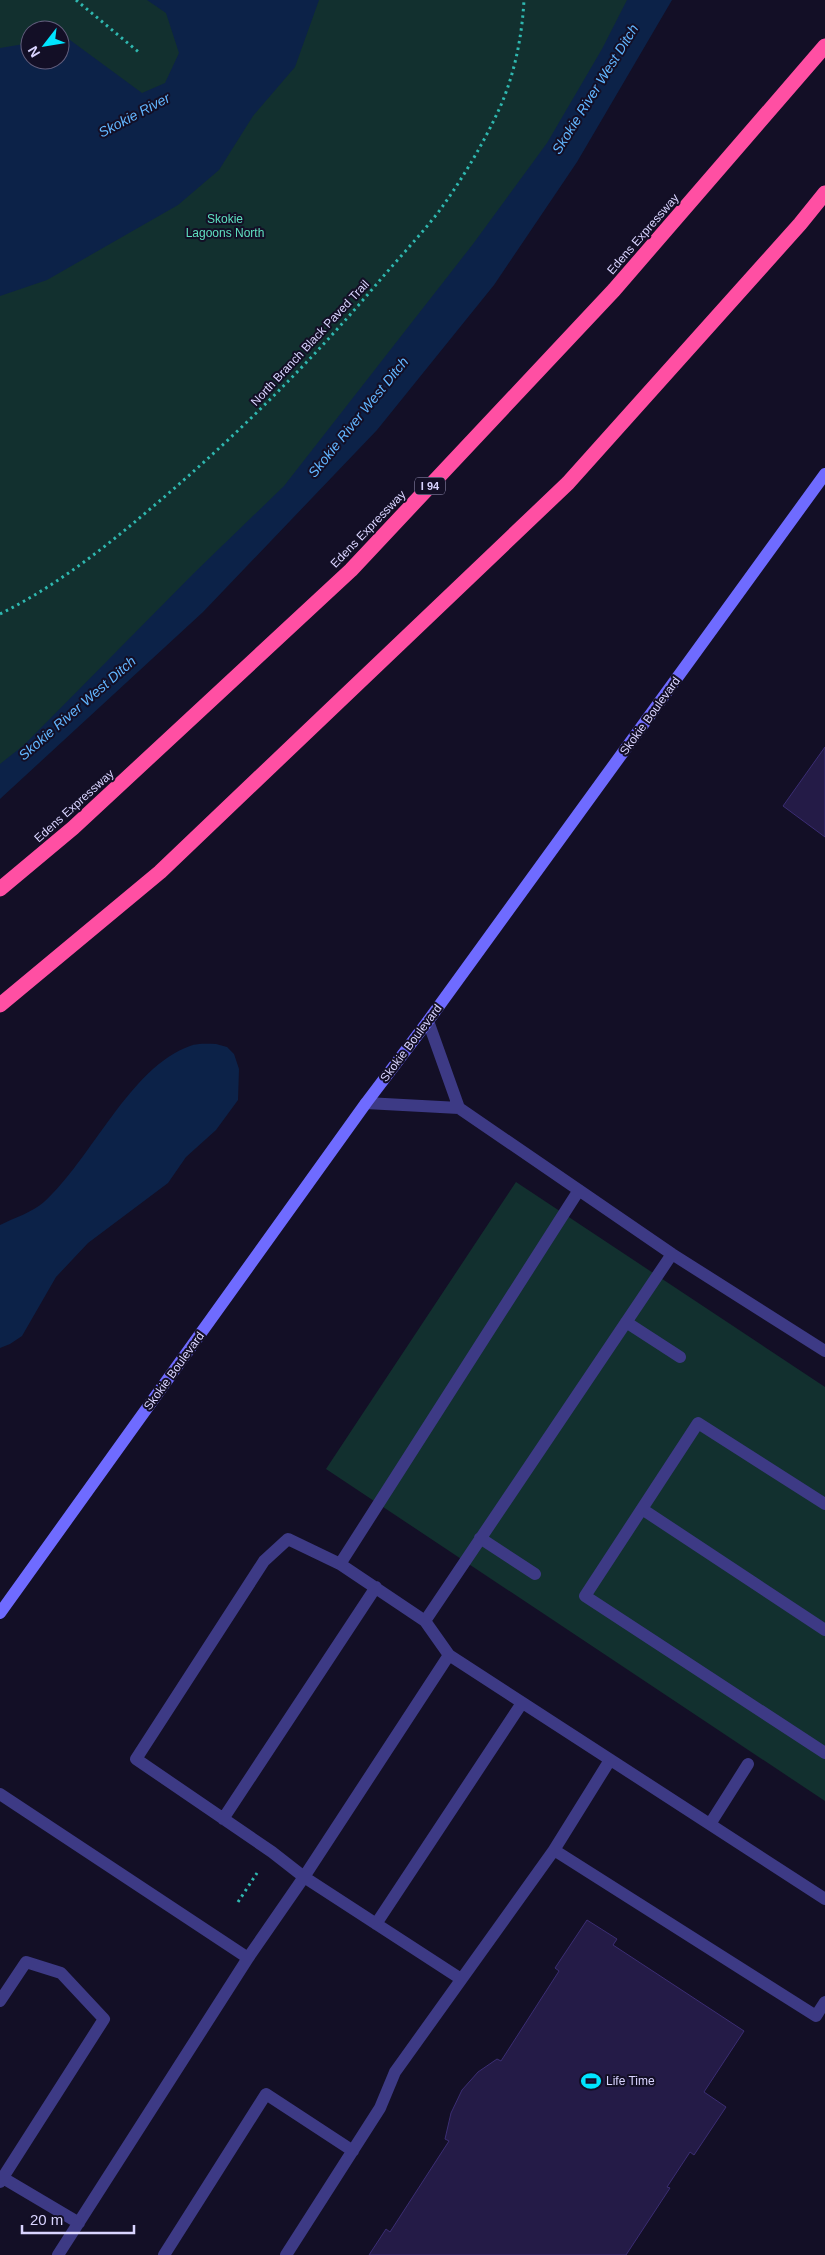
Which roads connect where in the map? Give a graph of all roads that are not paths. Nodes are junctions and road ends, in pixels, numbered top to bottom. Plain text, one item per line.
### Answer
1 (825, 46) edge
2 (825, 192) edge
3 (825, 474) edge
4 (0, 889) edge
5 (0, 1005) edge
6 (428, 1022) junction
7 (366, 1103) junction
8 (459, 1108) junction
9 (579, 1190) junction
10 (672, 1254) junction
11 (626, 1322) junction
12 (825, 1351) edge
13 (680, 1357) dead end
14 (825, 1504) edge
15 (642, 1509) junction
16 (480, 1538) junction
17 (340, 1564) junction
18 (535, 1574) dead end
19 (376, 1587) junction
20 (0, 1613) edge
21 (425, 1621) junction
22 (825, 1630) edge
23 (449, 1656) junction
24 (522, 1703) junction
25 (825, 1753) edge
26 (610, 1760) junction
27 (748, 1764) dead end
28 (0, 1794) edge
29 (223, 1819) junction
30 (710, 1824) junction
31 (554, 1850) junction
32 (304, 1876) junction
33 (825, 1899) edge
34 (376, 1924) junction
35 (248, 1958) junction
36 (461, 1979) junction
37 (0, 2001) edge
38 (825, 2002) edge
39 (353, 2150) junction
40 (1, 2180) edge
41 (79, 2223) junction
42 (58, 2255) edge
43 (164, 2255) edge
44 (286, 2255) edge

1 - 4 highway, Edens Expressway / I 94
2 - 5 highway
3 - 6 main road, Skokie Boulevard
6 - 7 main road, Skokie Boulevard
6 - 8 lane
7 - 8 lane
7 - 20 main road, Skokie Boulevard
8 - 9 lane
9 - 10 lane
9 - 17 lane
10 - 11 lane
10 - 12 lane
11 - 13 lane
11 - 16 lane
14 - 15 lane
15 - 22 lane
15 - 25 lane
16 - 18 lane
16 - 21 lane
17 - 19 lane
17 - 29 lane
19 - 21 lane
19 - 29 lane
21 - 23 lane
23 - 24 lane
23 - 32 lane
24 - 26 lane
24 - 34 lane
26 - 30 lane
26 - 31 lane
27 - 30 lane
28 - 35 lane
29 - 32 lane
30 - 33 lane
31 - 36 lane
31 - 38 lane
32 - 34 lane
32 - 35 lane
34 - 36 lane
35 - 41 lane
36 - 39 lane
37 - 40 lane
39 - 43 lane
39 - 44 lane
40 - 41 lane
41 - 42 lane

